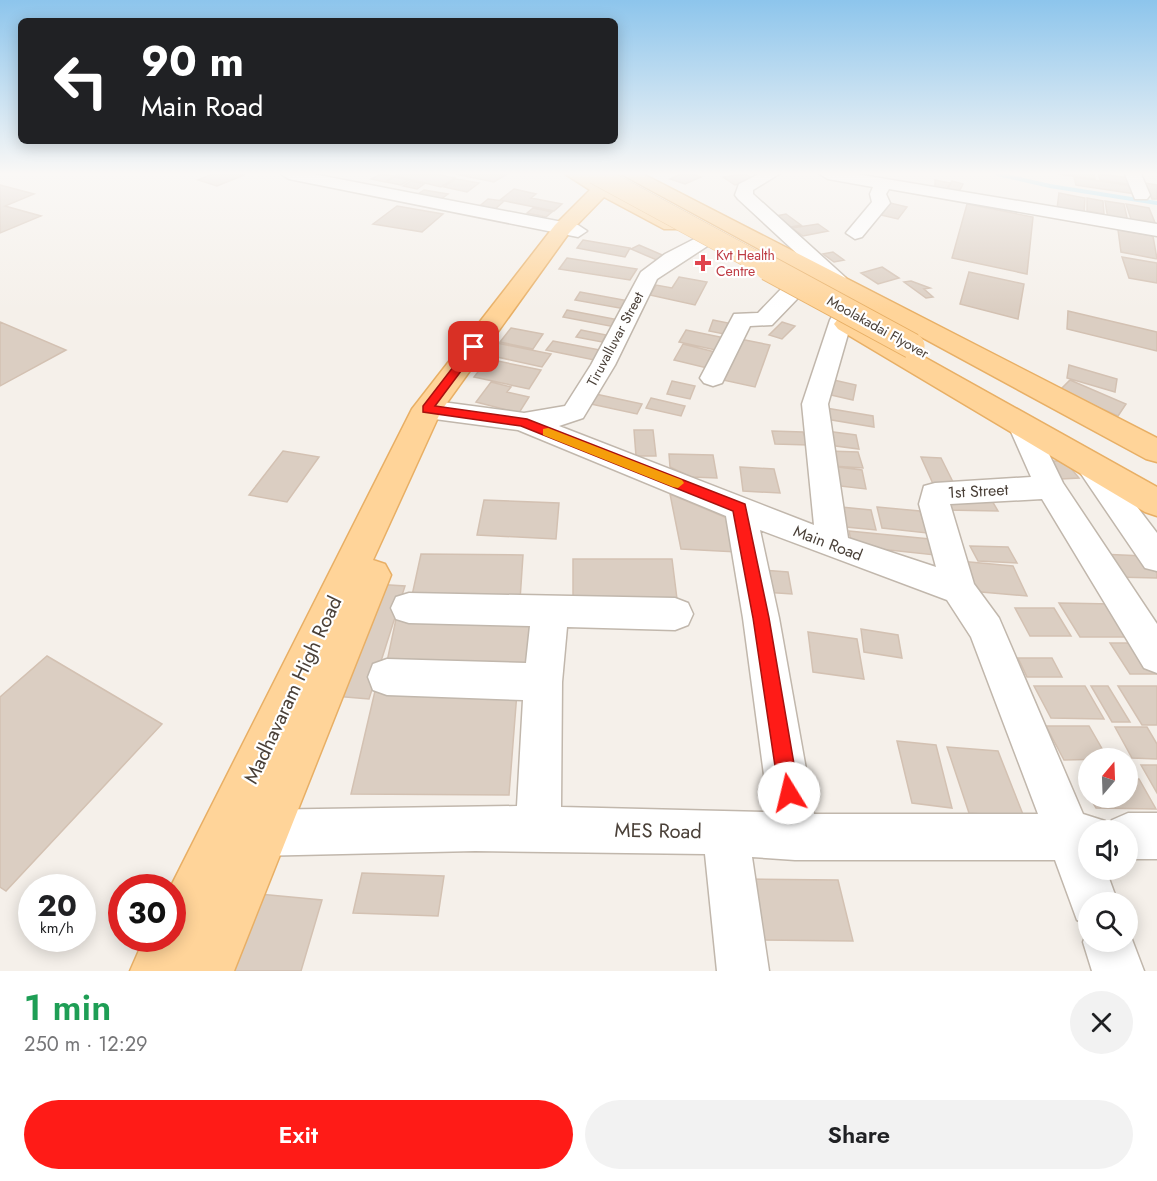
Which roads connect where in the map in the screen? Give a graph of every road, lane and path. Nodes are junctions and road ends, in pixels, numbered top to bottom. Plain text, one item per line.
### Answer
1 (516, 219) edge
2 (585, 219) edge
3 (670, 219) edge
4 (691, 219) edge
5 (712, 219) edge
6 (719, 219) edge
7 (771, 219) edge
8 (866, 219) edge
9 (1095, 219) edge
10 (570, 230) junction
11 (1157, 230) edge
12 (855, 232) dead end
13 (691, 235) junction
14 (838, 281) junction
15 (791, 292) junction
16 (841, 320) junction
17 (918, 343) junction
18 (713, 378) dead end
19 (435, 410) junction
20 (523, 422) junction
21 (1022, 425) junction
22 (1157, 451) edge
23 (1090, 465) junction
24 (1157, 469) edge
25 (1157, 486) edge
26 (1050, 488) junction
27 (1157, 503) edge
28 (740, 508) junction
29 (834, 546) junction
30 (1157, 558) edge
31 (958, 590) junction
32 (409, 608) dead end
33 (550, 612) junction
34 (675, 614) dead end
35 (1157, 656) edge
36 (387, 677) dead end
37 (543, 682) junction
38 (538, 828) junction
39 (245, 832) junction
40 (726, 832) junction
41 (1078, 833) edge
42 (1138, 836) edge
43 (1157, 836) edge
44 (795, 837) junction
45 (1078, 837) edge
46 (1111, 952) edge
47 (158, 971) edge
48 (206, 971) edge
49 (743, 971) edge
50 (1118, 971) edge

1 - 10 street
2 - 10 main road
3 - 13 main road
4 - 17 main road, Moolakadai Flyover, bridge
5 - 13 main road
6 - 14 main road
7 - 14 street
8 - 12 street
9 - 11 street
10 - 19 main road
13 - 15 main road
13 - 20 street, Tiruvalluvar Street
14 - 22 main road
15 - 16 main road
15 - 18 street
16 - 21 main road
16 - 29 street
17 - 24 main road, Moolakadai Flyover
17 - 25 main road, Moolakadai Flyover
19 - 20 street, Main Road
19 - 39 main road
20 - 28 street, Main Road
21 - 23 main road
21 - 26 street
23 - 27 main road
23 - 30 street
26 - 31 street, 1st Street
26 - 35 street
28 - 29 street, Main Road
28 - 44 street
29 - 31 street, Main Road
31 - 41 street
32 - 33 street
33 - 34 street
33 - 37 street
36 - 37 street
37 - 38 street
38 - 39 street, MES Road
38 - 40 street, MES Road
39 - 47 main road
39 - 48 main road
40 - 44 street, MES Road
40 - 49 street
42 - 43 street
44 - 45 street, MES Road
46 - 50 street

